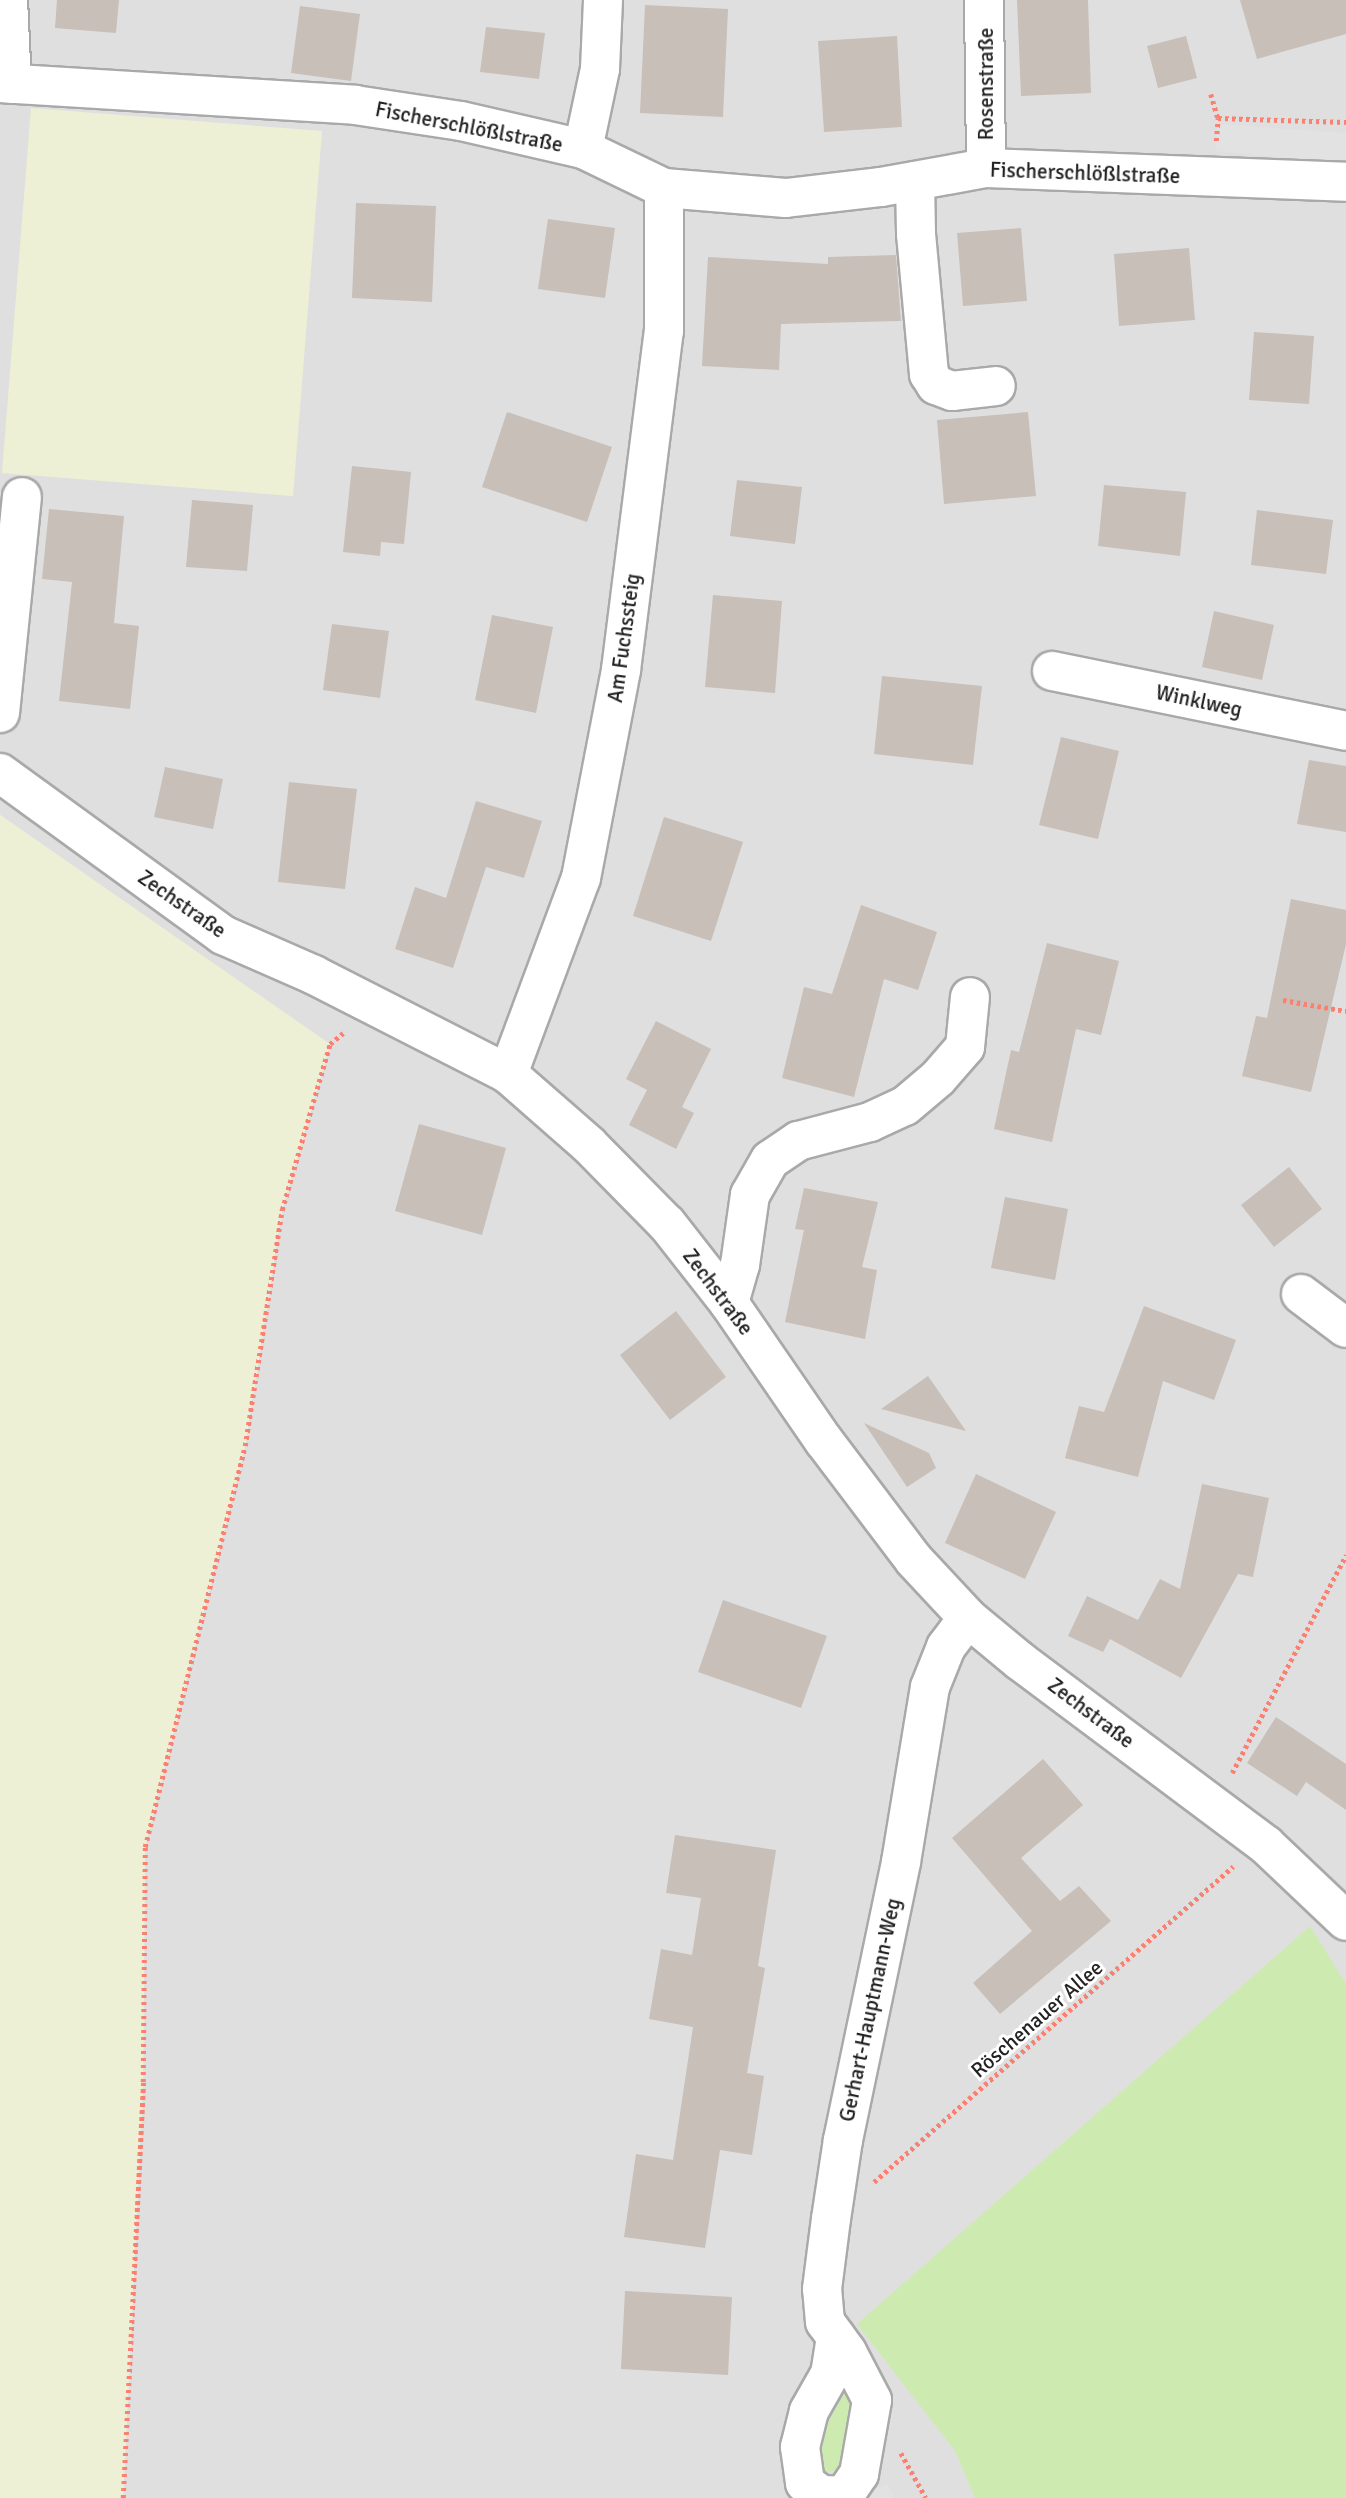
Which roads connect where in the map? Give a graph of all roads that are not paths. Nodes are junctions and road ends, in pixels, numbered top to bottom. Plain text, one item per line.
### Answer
1 (8, 0) edge
2 (603, 0) edge
3 (984, 0) edge
4 (6, 84) edge
5 (583, 149) junction
6 (986, 168) junction
7 (915, 181) junction
8 (1346, 182) edge
9 (664, 188) junction
10 (996, 386) dead end
11 (22, 497) dead end
12 (1052, 671) dead end
13 (0, 713) edge
14 (1346, 731) edge
15 (0, 774) edge
16 (970, 997) dead end
17 (508, 1074) junction
18 (1301, 1294) dead end
19 (729, 1303) junction
20 (1346, 1328) edge
21 (968, 1618) junction
22 (1346, 1921) edge
23 (836, 2337) junction
24 (805, 2491) edge

1 - 4 street
2 - 5 street
3 - 6 street, Rosenstraße
4 - 5 street, Fischerschlößlstraße
5 - 9 street, Fischerschlößlstraße
6 - 7 street, Fischerschlößlstraße
6 - 8 street, Fischerschlößlstraße
7 - 9 street, Fischerschlößlstraße
7 - 10 street
9 - 17 street, Am Fuchssteig
11 - 13 street
12 - 14 street, Winklweg
15 - 17 street, Zechstraße
16 - 19 street
17 - 19 street, Zechstraße
18 - 20 street
19 - 21 street, Zechstraße
21 - 22 street, Zechstraße
21 - 23 street, Gerhart-Hauptmann-Weg
23 - 24 street
23 - 24 street, Gerhart-Hauptmann-Weg

